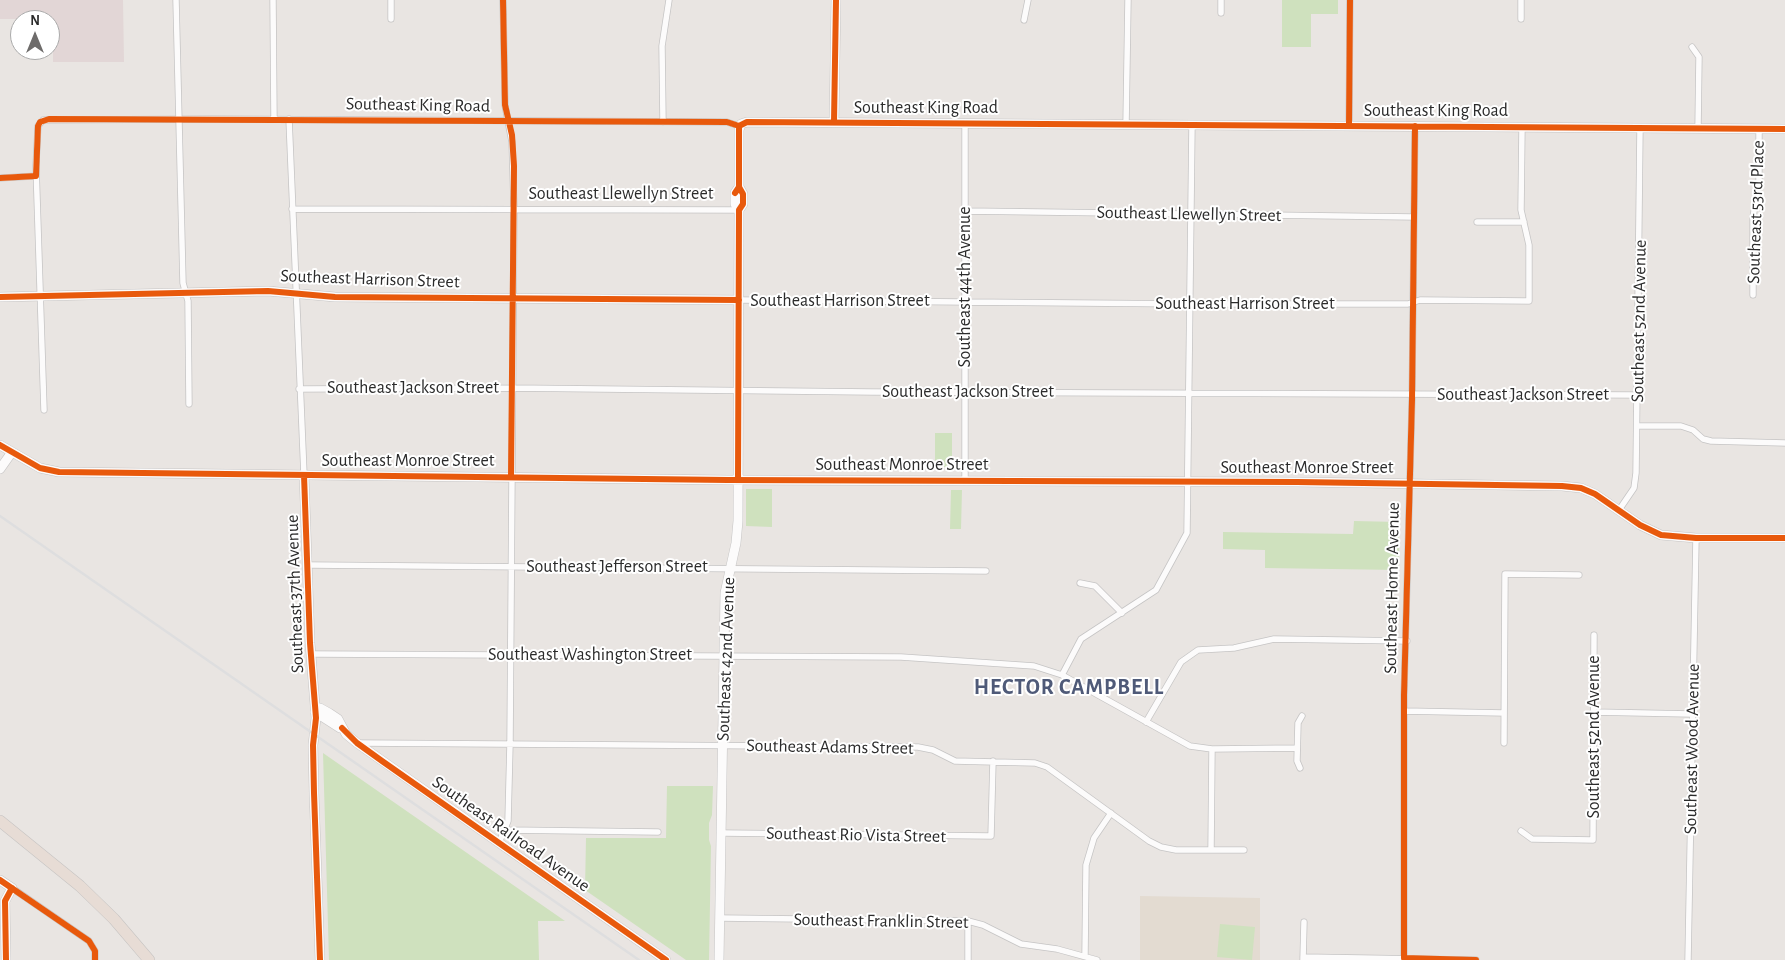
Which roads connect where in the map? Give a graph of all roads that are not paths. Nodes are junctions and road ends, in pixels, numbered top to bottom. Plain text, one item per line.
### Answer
1 (176, 0) edge
2 (273, 0) edge
3 (391, 0) edge
4 (503, 0) edge
5 (670, 0) edge
6 (836, 0) edge
7 (1028, 0) edge
8 (1128, 0) edge
9 (1221, 0) edge
10 (1350, 0) edge
11 (1520, 0) edge
12 (1221, 13) dead end
13 (391, 19) dead end
14 (1521, 19) dead end
15 (1024, 20) dead end
16 (1692, 47) dead end
17 (179, 119) junction
18 (274, 119) junction
19 (288, 119) junction
20 (508, 122) junction
21 (663, 122) junction
22 (834, 122) junction
23 (965, 123) junction
24 (1126, 125) junction
25 (1192, 125) junction
26 (740, 126) junction
27 (1349, 126) junction
28 (1415, 126) junction
29 (1522, 127) junction
30 (1640, 128) junction
31 (1698, 128) junction
32 (1759, 128) junction
33 (1785, 128) edge
34 (36, 176) junction
35 (0, 178) edge
36 (514, 208) junction
37 (292, 209) junction
38 (740, 210) junction
39 (965, 211) junction
40 (1192, 215) junction
41 (1414, 217) junction
42 (1478, 222) dead end
43 (1524, 222) junction
44 (185, 293) junction
45 (296, 293) junction
46 (1753, 295) dead end
47 (40, 296) junction
48 (0, 297) edge
49 (513, 298) junction
50 (739, 300) junction
51 (965, 302) junction
52 (1191, 304) junction
53 (1412, 304) junction
54 (512, 388) junction
55 (299, 389) junction
56 (738, 390) junction
57 (964, 391) junction
58 (1190, 394) junction
59 (1412, 394) junction
60 (1637, 395) junction
61 (189, 404) dead end
62 (44, 410) dead end
63 (1637, 426) junction
64 (1785, 443) edge
65 (0, 445) edge
66 (12, 452) junction
67 (0, 469) edge
68 (304, 475) junction
69 (511, 477) junction
70 (738, 480) junction
71 (965, 480) junction
72 (1188, 482) junction
73 (1409, 483) junction
74 (1619, 510) junction
75 (1696, 538) junction
76 (1785, 538) edge
77 (308, 565) junction
78 (512, 567) junction
79 (730, 568) junction
80 (986, 571) dead end
81 (1579, 575) dead end
82 (1080, 583) dead end
83 (1122, 613) junction
84 (1594, 635) dead end
85 (1407, 642) junction
86 (311, 654) junction
87 (511, 655) junction
88 (724, 656) junction
89 (1062, 675) junction
90 (1404, 711) junction
91 (315, 712) junction
92 (1593, 712) junction
93 (1504, 713) junction
94 (1691, 714) junction
95 (1302, 716) dead end
96 (1146, 722) junction
97 (1504, 742) dead end
98 (357, 743) junction
99 (510, 744) junction
100 (722, 746) junction
101 (1297, 748) junction
102 (1212, 749) junction
103 (993, 762) junction
104 (1300, 768) dead end
105 (1110, 813) junction
106 (0, 821) edge
107 (506, 830) junction
108 (1521, 831) dead end
109 (658, 832) dead end
110 (721, 833) junction
111 (499, 843) junction
112 (1210, 850) junction
113 (1244, 850) dead end
114 (0, 880) edge
115 (12, 888) junction
116 (719, 918) junction
117 (968, 921) junction
118 (1304, 922) dead end
119 (1086, 955) junction
120 (1304, 958) edge
121 (1404, 959) edge
122 (6, 960) edge
123 (95, 960) edge
124 (149, 960) edge
125 (320, 960) edge
126 (666, 960) edge
127 (719, 960) edge
128 (968, 960) edge
129 (1097, 960) edge
130 (1476, 960) edge
131 (1688, 960) edge

1 - 17 street
2 - 18 street
3 - 13 street
4 - 20 street
5 - 21 street
6 - 22 street
7 - 15 street
8 - 24 street
9 - 12 street
10 - 27 street
11 - 14 street
16 - 31 street
17 - 18 street, Southeast King Road
17 - 34 street, Southeast King Road
17 - 44 street
18 - 19 street, Southeast King Road
19 - 20 street, Southeast King Road
19 - 37 street, Southeast 37th Avenue
20 - 21 street, Southeast King Road
20 - 36 street
21 - 26 street, Southeast King Road
22 - 23 street, Southeast King Road
22 - 26 street, Southeast King Road
23 - 24 street, Southeast King Road
23 - 39 street, Southeast 44th Avenue
24 - 25 street, Southeast King Road
25 - 27 street, Southeast King Road
25 - 40 street
26 - 38 street, Southeast 42nd Avenue
27 - 28 street, Southeast King Road
28 - 29 street, Southeast King Road
28 - 41 street, Southeast Home Avenue
29 - 30 street, Southeast King Road
29 - 43 street
30 - 31 street, Southeast King Road
30 - 60 street, Southeast 52nd Avenue
31 - 32 street, Southeast King Road
32 - 33 street, Southeast King Road
32 - 46 street, Southeast 53rd Place
34 - 35 street
34 - 47 street
36 - 37 street, Southeast Llewellyn Street
36 - 38 street, Southeast Llewellyn Street
36 - 49 street
37 - 45 street, Southeast 37th Avenue
38 - 50 street, Southeast 42nd Avenue
39 - 40 street, Southeast Llewellyn Street
39 - 51 street, Southeast 44th Avenue
40 - 41 street, Southeast Llewellyn Street
40 - 52 street
41 - 53 street, Southeast Home Avenue
42 - 43 street
43 - 53 street, Southeast Harrison Street
44 - 45 street, Southeast Harrison Street
44 - 47 street, Southeast Harrison Street
44 - 61 street
45 - 49 street, Southeast Harrison Street
45 - 55 street, Southeast 37th Avenue
47 - 48 street, Southeast Harrison Street
47 - 62 street
49 - 50 street, Southeast Harrison Street
49 - 54 street
50 - 51 street, Southeast Harrison Street
50 - 56 street, Southeast 42nd Avenue
51 - 52 street, Southeast Harrison Street
51 - 57 street, Southeast 44th Avenue
52 - 53 street, Southeast Harrison Street
52 - 58 street
53 - 59 street, Southeast Home Avenue
54 - 55 street, Southeast Jackson Street
54 - 56 street, Southeast Jackson Street
54 - 69 street
55 - 68 street, Southeast 37th Avenue
56 - 57 street, Southeast Jackson Street
56 - 70 street, Southeast 42nd Avenue
57 - 58 street, Southeast Jackson Street
57 - 71 street, Southeast 44th Avenue
58 - 59 street, Southeast Jackson Street
58 - 72 street
59 - 60 street, Southeast Jackson Street
59 - 73 street, Southeast Home Avenue
60 - 63 street, Southeast 52nd Avenue
63 - 64 street
63 - 74 street, Southeast 52nd Avenue
65 - 66 street
66 - 67 street
66 - 68 street, Southeast Monroe Street
68 - 69 street, Southeast Monroe Street
68 - 77 street, Southeast 37th Avenue
69 - 70 street, Southeast Monroe Street
69 - 78 street
70 - 71 street, Southeast Monroe Street
70 - 79 street, Southeast 42nd Avenue
71 - 72 street, Southeast Monroe Street
72 - 73 street, Southeast Monroe Street
72 - 83 street
73 - 74 street, Southeast Monroe Street
73 - 85 street, Southeast Home Avenue
74 - 75 street, Southeast Monroe Street
75 - 76 street, Southeast Monroe Street
75 - 94 street, Southeast Wood Avenue
77 - 78 street, Southeast Jefferson Street
77 - 86 street, Southeast 37th Avenue
78 - 79 street, Southeast Jefferson Street
78 - 87 street
79 - 80 street, Southeast Jefferson Street
79 - 88 street, Southeast 42nd Avenue
81 - 93 street
82 - 83 street
83 - 89 street
84 - 92 street, Southeast 52nd Avenue
85 - 90 street, Southeast Home Avenue
85 - 96 street
86 - 87 street, Southeast Washington Street
86 - 91 street, Southeast 37th Avenue
87 - 88 street, Southeast Washington Street
87 - 99 street
88 - 89 street, Southeast Washington Street
88 - 100 street, Southeast 42nd Avenue
89 - 96 street, Southeast Washington Street
90 - 93 street
90 - 121 street, Southeast Home Avenue
91 - 98 street, Southeast Railroad Avenue
91 - 125 street, Southeast 37th Avenue
92 - 94 street
92 - 108 street, Southeast 52nd Avenue
93 - 97 street
94 - 131 street, Southeast Wood Avenue
95 - 101 street
96 - 102 street, Southeast Washington Street
98 - 99 street, Southeast Adams Street
98 - 111 street, Southeast Railroad Avenue
99 - 100 street, Southeast Adams Street
99 - 107 street
100 - 103 street, Southeast Adams Street
100 - 110 street, Southeast 42nd Avenue
101 - 102 street, Southeast Washington Street
101 - 104 street
102 - 112 street
103 - 105 street, Southeast Adams Street
103 - 110 street, Southeast Rio Vista Street
105 - 112 street, Southeast Adams Street
105 - 119 street
106 - 124 highway
107 - 109 street
107 - 111 street
110 - 116 street, Southeast 42nd Avenue
111 - 126 street, Southeast Railroad Avenue
112 - 113 street, Southeast Adams Street
114 - 115 street
115 - 122 street
115 - 123 street
116 - 117 street, Southeast Franklin Street
116 - 127 street, Southeast 42nd Avenue
117 - 119 street, Southeast Franklin Street
117 - 128 street
118 - 120 street
119 - 129 street, Southeast Franklin Street
120 - 121 street
121 - 130 street

